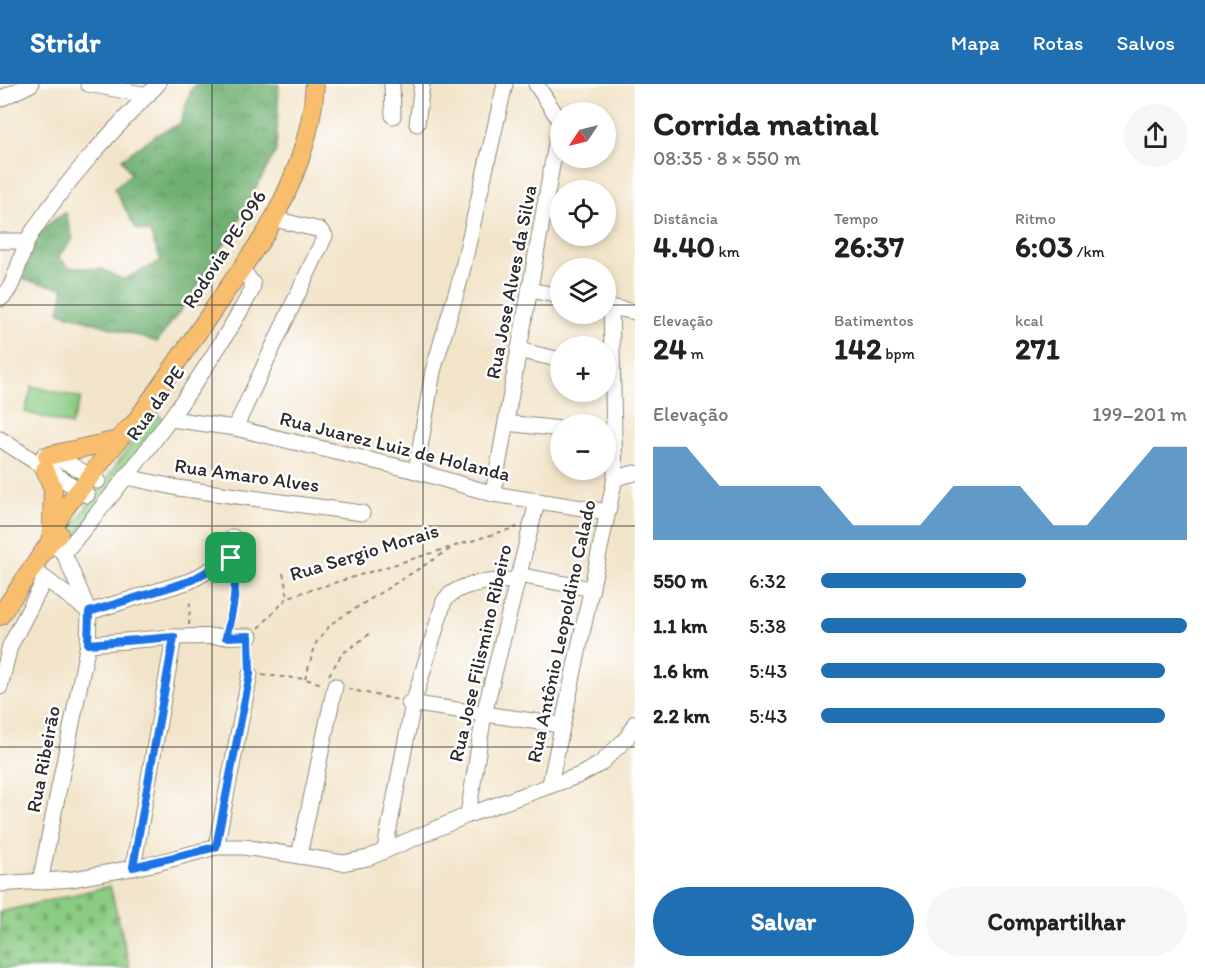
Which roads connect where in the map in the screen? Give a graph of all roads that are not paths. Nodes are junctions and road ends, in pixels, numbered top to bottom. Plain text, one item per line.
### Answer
1 (32, 84) edge
2 (88, 84) edge
3 (315, 84) edge
4 (392, 84) edge
5 (422, 84) edge
6 (505, 84) edge
7 (536, 84) edge
8 (153, 89) edge
9 (0, 99) edge
10 (393, 116) dead end
11 (417, 124) dead end
12 (274, 219) junction
13 (0, 241) edge
14 (27, 241) junction
15 (241, 268) junction
16 (529, 290) junction
17 (550, 294) edge
18 (0, 299) edge
19 (616, 308) edge
20 (635, 312) edge
21 (518, 350) junction
22 (550, 357) edge
23 (171, 419) junction
24 (135, 423) junction
25 (506, 423) junction
26 (235, 428) junction
27 (550, 428) edge
28 (0, 439) edge
29 (118, 440) junction
30 (46, 463) junction
31 (416, 471) junction
32 (635, 473) edge
33 (127, 477) junction
34 (616, 478) edge
35 (615, 480) edge
36 (89, 485) junction
37 (493, 494) junction
38 (535, 509) junction
39 (608, 512) junction
40 (362, 513) dead end
41 (233, 537) dead end
42 (55, 541) junction
43 (39, 574) junction
44 (518, 578) junction
45 (592, 590) junction
46 (89, 612) junction
47 (0, 616) edge
48 (249, 636) road end
49 (181, 637) junction
50 (88, 644) junction
51 (250, 674) road end
52 (332, 681) road end
53 (0, 687) edge
54 (411, 703) junction
55 (484, 714) junction
56 (635, 723) edge
57 (560, 725) junction
58 (550, 784) junction
59 (468, 815) junction
60 (216, 847) junction
61 (385, 849) junction
62 (299, 856) junction
63 (133, 867) junction
64 (40, 882) junction
65 (0, 885) edge

1 - 9 street
2 - 8 street
3 - 12 main road, Rodovia PE-096
4 - 10 street
5 - 11 street
6 - 31 street
7 - 16 street, Rua Jose Alves da Silva
8 - 14 street
12 - 15 main road, Rodovia PE-096
12 - 26 street
13 - 14 street
14 - 18 street
15 - 23 street, Rua da PE
15 - 24 main road, Rodovia PE-096
16 - 17 street
16 - 21 street, Rua Jose Alves da Silva
19 - 20 street
21 - 22 street
21 - 25 street, Rua Jose Alves da Silva
23 - 26 street, Rua Juarez Luiz de Holanda
23 - 33 street, Rua da PE
24 - 29 main road
24 - 36 main road
25 - 27 street
25 - 37 street, Rua Jose Alves da Silva
26 - 31 street, Rua Juarez Luiz de Holanda
28 - 30 street
29 - 30 main road
29 - 36 main road
30 - 36 street
30 - 42 main road
31 - 37 street, Rua Juarez Luiz de Holanda
32 - 34 street
33 - 40 street, Rua Amaro Alves
33 - 42 street, Rua da PE
35 - 39 street, Rua Antônio Leopoldino Calado
36 - 42 main road
37 - 38 street, Rua Juarez Luiz de Holanda
38 - 39 street, Rua Juarez Luiz de Holanda
38 - 44 street, Rua Jose Filismino Ribeiro
39 - 45 street, Rua Antônio Leopoldino Calado
41 - 46 street
42 - 43 main road
42 - 46 street
43 - 46 street
43 - 47 main road
43 - 53 street
44 - 45 street
44 - 54 street
44 - 55 street, Rua Jose Filismino Ribeiro
45 - 57 street, Rua Antônio Leopoldino Calado
46 - 50 street, Rua Ribeirão
48 - 49 street
49 - 50 street
49 - 63 street
50 - 64 street, Rua Ribeirão
51 - 60 street
52 - 62 street
54 - 55 street
54 - 61 street
55 - 57 street
55 - 59 street, Rua Jose Filismino Ribeiro
56 - 58 street
57 - 58 street, Rua Antônio Leopoldino Calado
58 - 59 street
59 - 61 street
60 - 62 street
60 - 63 street
61 - 62 street
63 - 64 street
64 - 65 street

